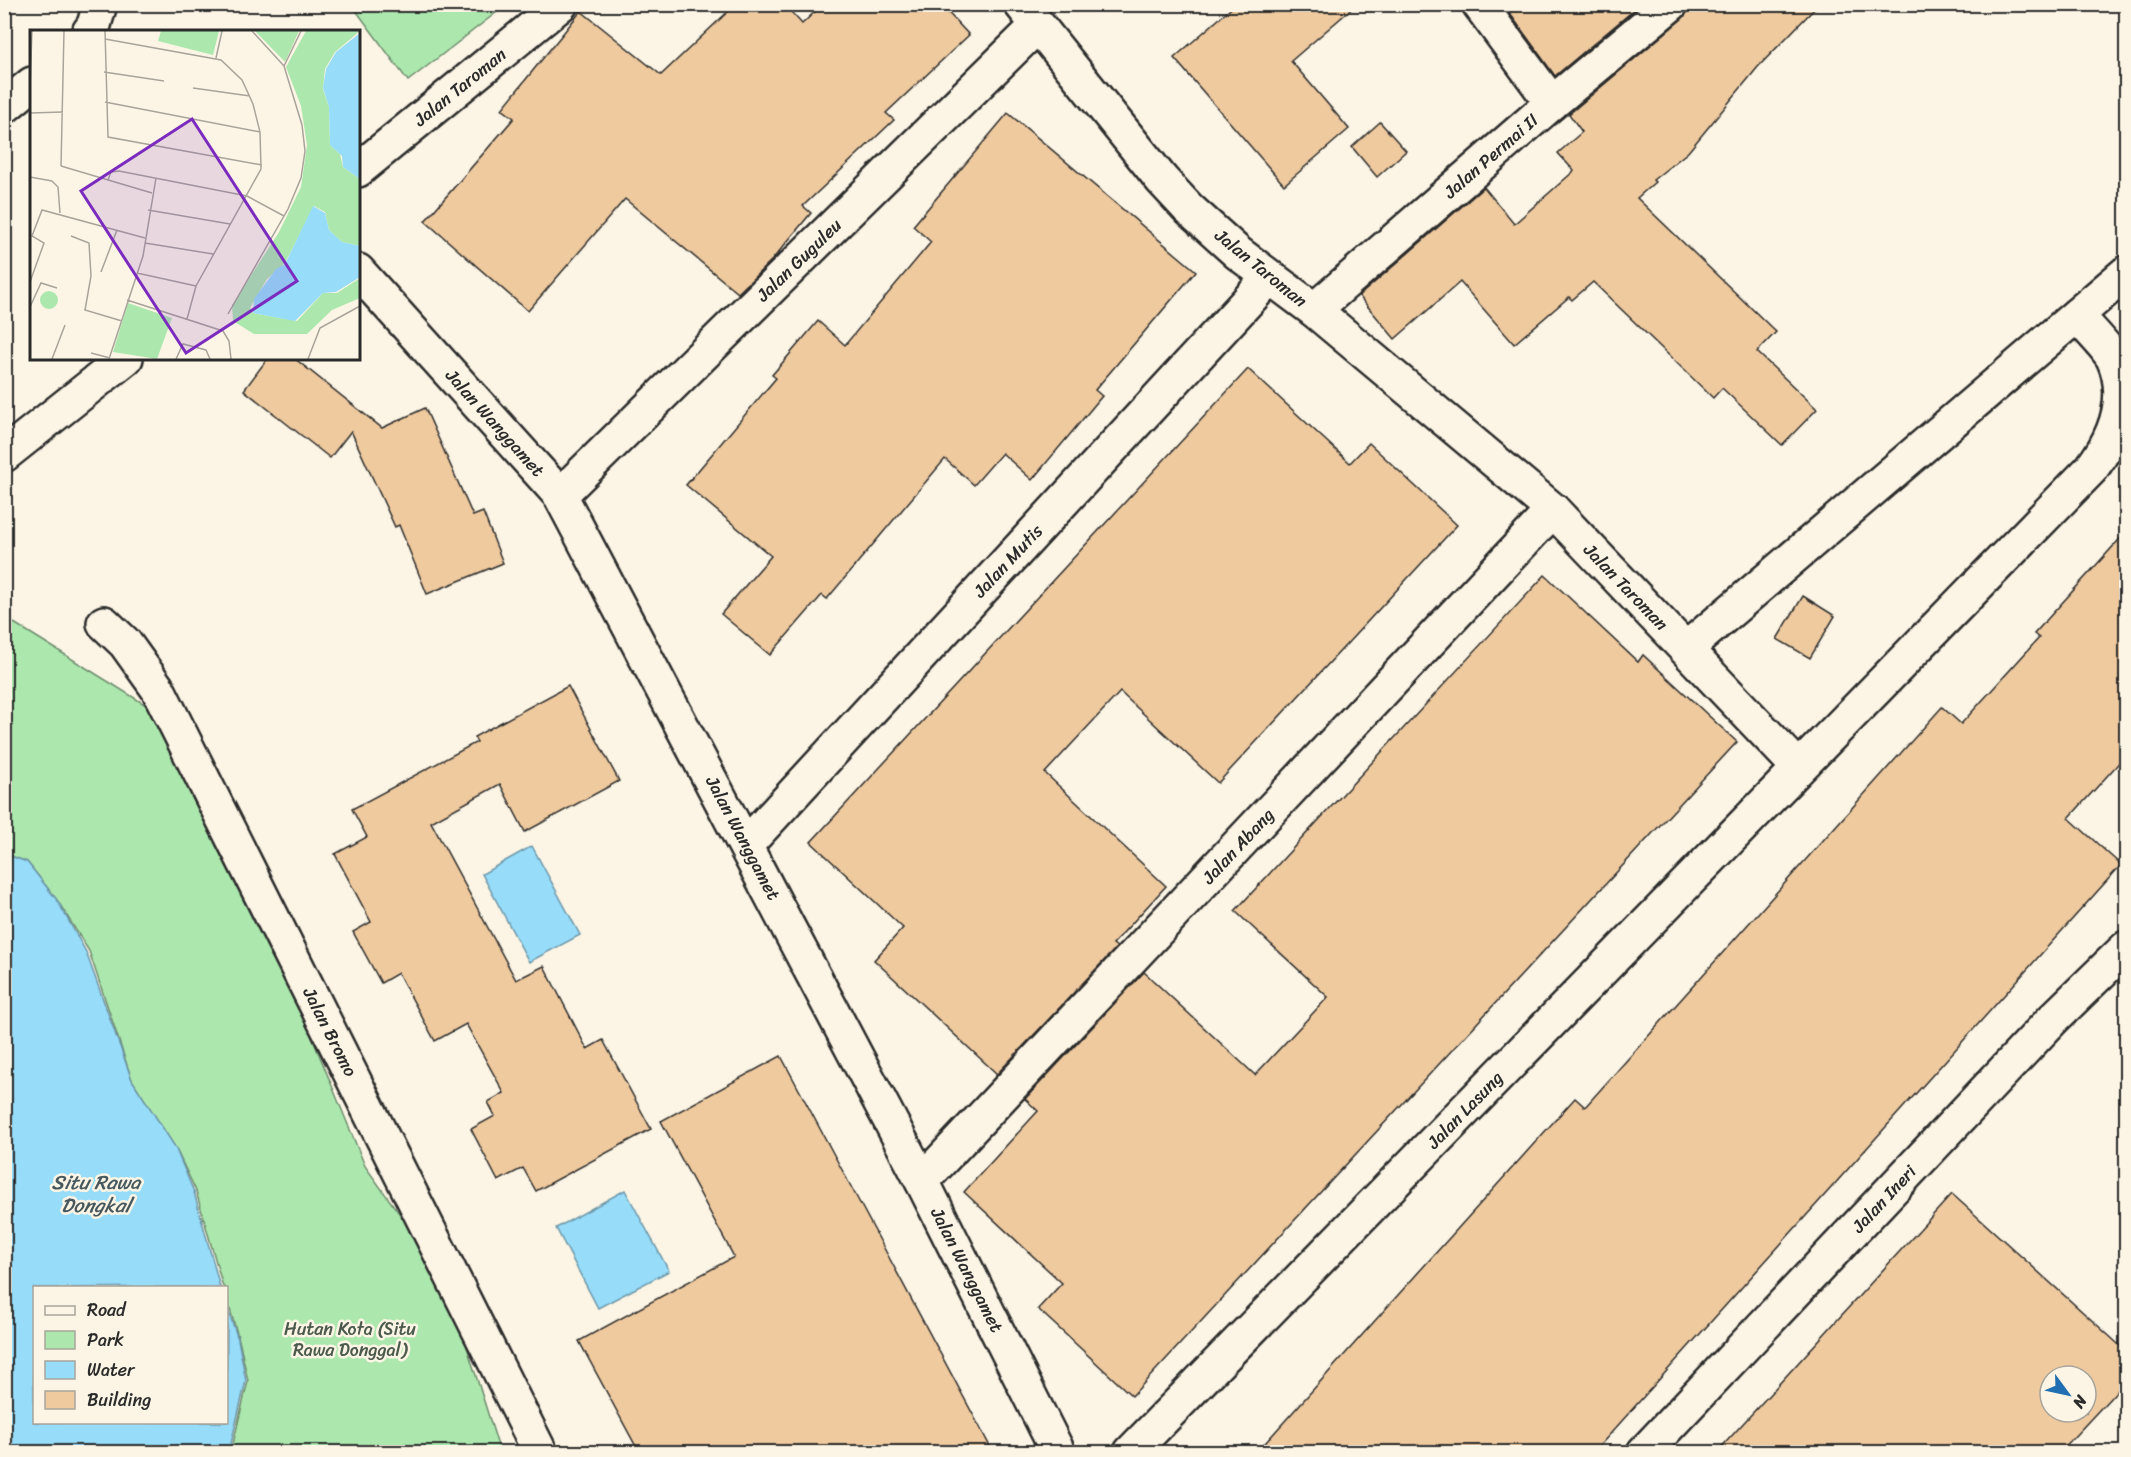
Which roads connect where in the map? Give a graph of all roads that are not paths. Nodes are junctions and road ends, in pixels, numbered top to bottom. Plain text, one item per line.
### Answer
1 (100, 4) edge
2 (561, 4) edge
3 (1479, 4) edge
4 (1671, 4) edge
5 (1029, 15) edge
6 (90, 30) edge
7 (30, 86) edge
8 (1552, 104) junction
9 (4, 107) edge
10 (360, 168) edge
11 (360, 272) edge
12 (2127, 273) edge
13 (1269, 278) junction
14 (1314, 310) junction
15 (2077, 315) junction
16 (123, 360) edge
17 (4, 455) edge
18 (560, 495) junction
19 (1553, 510) junction
20 (104, 623) dead end
21 (1686, 649) junction
22 (1798, 766) junction
23 (747, 844) junction
24 (2127, 948) edge
25 (922, 1181) junction
26 (540, 1452) edge
27 (1058, 1452) edge
28 (1131, 1452) edge
29 (1644, 1452) edge

1 - 6 street
2 - 10 street, Jalan Taroman
3 - 8 street
4 - 8 street, Jalan Permai II
5 - 13 street, Jalan Taroman
5 - 18 street, Jalan Guguleu
7 - 9 street
8 - 14 street, Jalan Permai II
11 - 18 street, Jalan Wanggamet
12 - 15 street
13 - 14 street, Jalan Taroman
13 - 23 street, Jalan Mutis
14 - 19 street, Jalan Taroman
15 - 21 street
15 - 22 street
16 - 17 street
18 - 23 street, Jalan Wanggamet
19 - 21 street, Jalan Taroman
19 - 25 street, Jalan Abang
20 - 26 street, Jalan Bromo
21 - 22 street, Jalan Taroman
22 - 28 street, Jalan Lasung
23 - 25 street, Jalan Wanggamet
24 - 29 street, Jalan Ineri
25 - 27 street, Jalan Wanggamet

